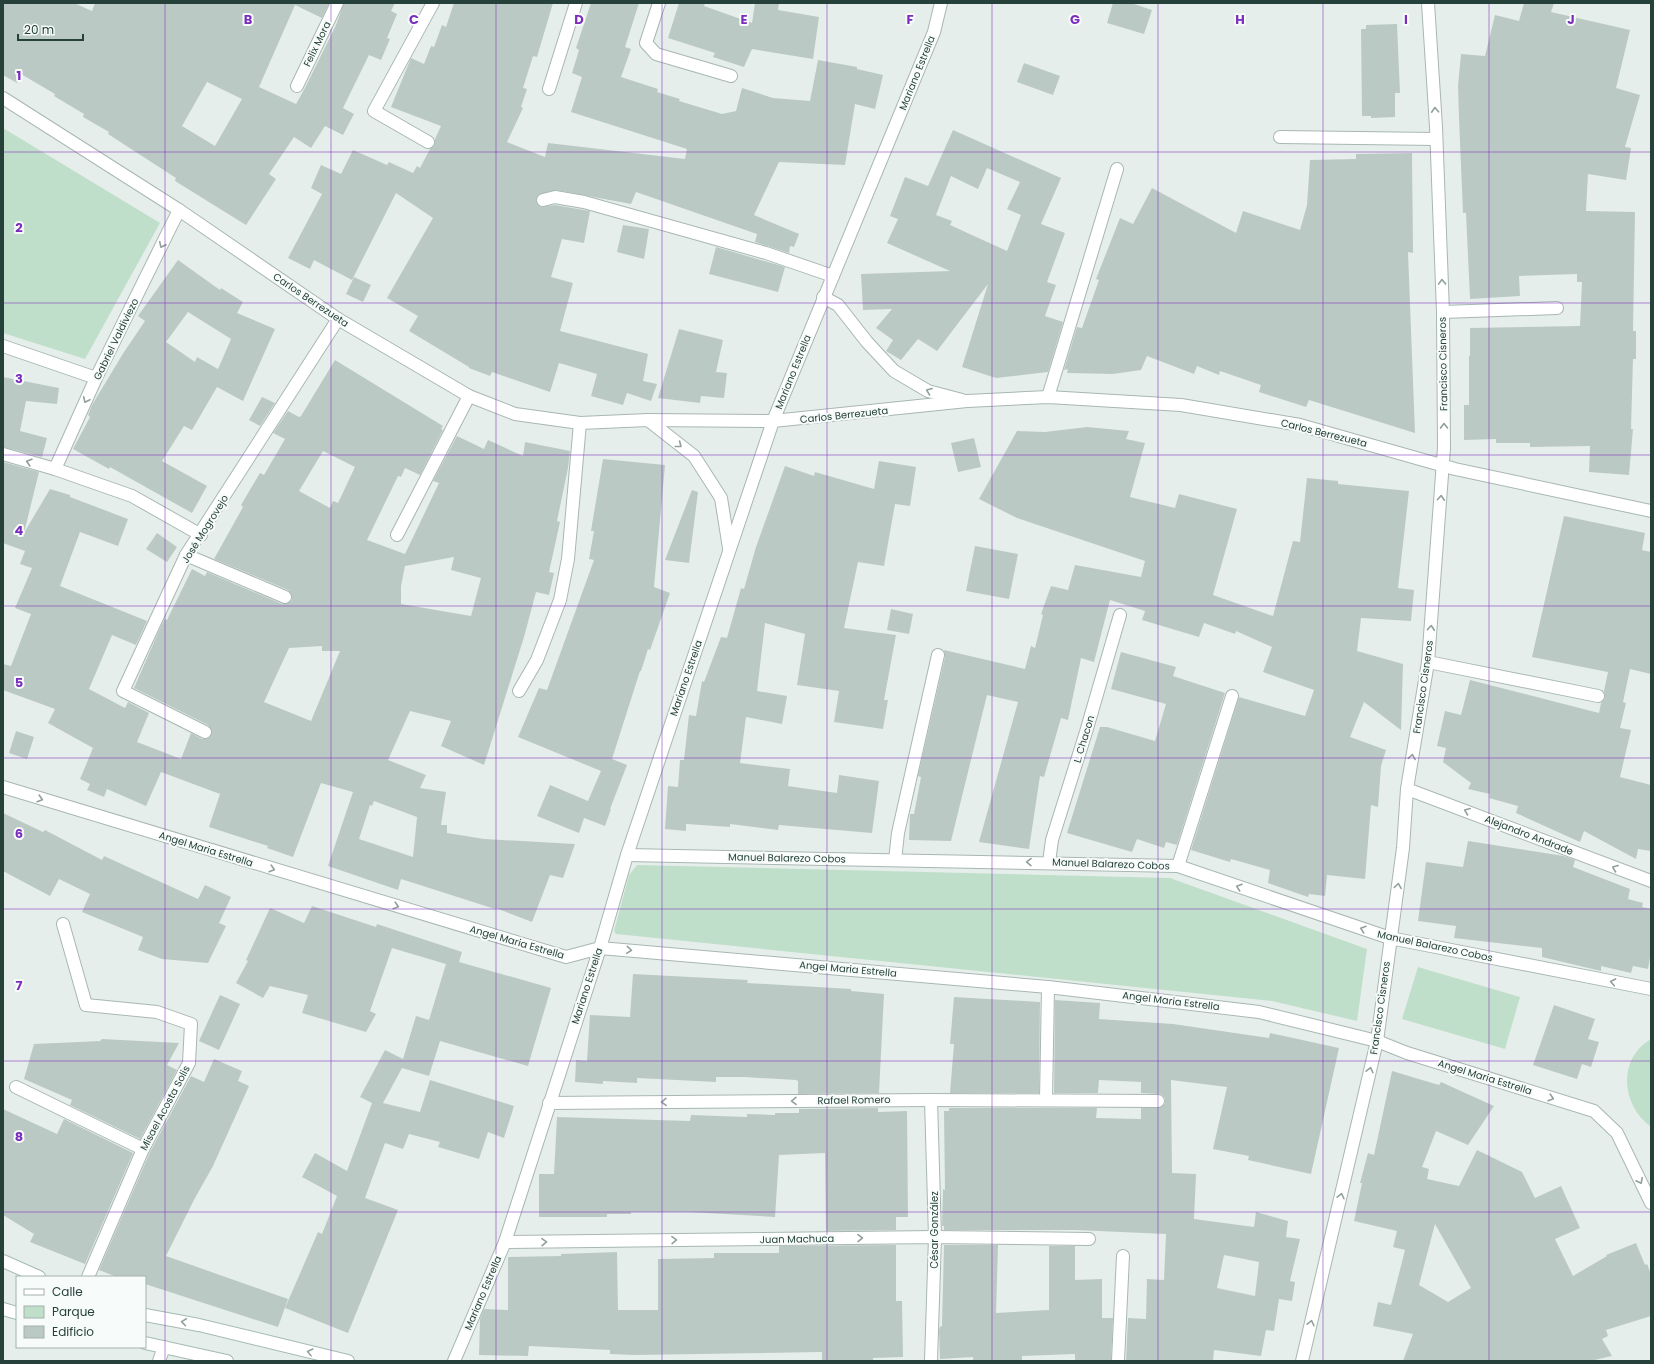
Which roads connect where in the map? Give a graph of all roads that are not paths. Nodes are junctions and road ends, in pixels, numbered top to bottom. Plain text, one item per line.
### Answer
1 (337, 3) edge
2 (433, 3) edge
3 (576, 3) edge
4 (659, 3) edge
5 (941, 3) edge
6 (1428, 3) edge
7 (732, 76) dead end
8 (297, 86) dead end
9 (549, 89) dead end
10 (3, 98) edge
11 (1280, 138) dead end
12 (1436, 139) junction
13 (428, 142) dead end
14 (1117, 169) dead end
15 (543, 200) dead end
16 (179, 210) junction
17 (833, 276) junction
18 (823, 297) junction
19 (1557, 308) dead end
20 (1443, 312) junction
21 (338, 319) junction
22 (3, 346) edge
23 (96, 378) junction
24 (469, 396) junction
25 (1048, 397) junction
26 (967, 401) junction
27 (648, 420) junction
28 (773, 421) junction
29 (580, 423) junction
30 (3, 454) edge
31 (1442, 465) junction
32 (55, 469) junction
33 (1651, 511) edge
34 (201, 535) junction
35 (397, 535) dead end
36 (729, 551) junction
37 (186, 555) junction
38 (285, 598) dead end
39 (1120, 615) dead end
40 (938, 655) dead end
41 (1428, 662) junction
42 (519, 691) dead end
43 (1232, 696) dead end
44 (1598, 696) dead end
45 (205, 732) dead end
46 (3, 787) edge
47 (1407, 789) junction
48 (627, 855) junction
49 (894, 860) junction
50 (1048, 862) junction
51 (1178, 866) junction
52 (1651, 881) edge
53 (63, 924) dead end
54 (1390, 938) junction
55 (600, 948) junction
56 (1048, 987) junction
57 (1651, 989) edge
58 (1377, 1041) junction
59 (16, 1087) dead end
60 (931, 1100) junction
61 (1046, 1100) junction
62 (1158, 1101) dead end
63 (550, 1103) junction
64 (142, 1149) junction
65 (1651, 1203) edge
66 (935, 1237) junction
67 (1089, 1239) dead end
68 (505, 1242) junction
69 (1122, 1256) dead end
70 (3, 1261) edge
71 (37, 1276) edge
72 (88, 1276) edge
73 (3, 1309) edge
74 (16, 1313) edge
75 (146, 1315) edge
76 (146, 1343) edge
77 (164, 1347) junction
78 (159, 1361) edge
79 (227, 1361) edge
80 (348, 1361) edge
81 (454, 1361) edge
82 (931, 1361) edge
83 (1118, 1361) edge
84 (1302, 1361) edge

1 - 8 street, Felix Mora
2 - 13 street
3 - 9 street
4 - 7 street
5 - 17 street, Mariano Estrella
12 -> 6 street, Francisco Cisneros
10 - 16 street, Carlos Berrezueta
11 - 12 street
20 -> 12 street, Francisco Cisneros
14 - 25 street
15 - 17 street
16 - 21 street, Carlos Berrezueta
16 -> 23 street, Gabriel Valdiviezo
17 - 18 street, Mariano Estrella
26 -> 18 street, Carlos Berrezueta
18 - 28 street, Mariano Estrella
19 - 20 street
31 -> 20 street, Francisco Cisneros
21 - 24 street, Carlos Berrezueta
21 - 34 street, José Mogrovejo
22 - 23 street
23 -> 32 street, Gabriel Valdiviezo
24 - 29 street, Carlos Berrezueta
24 - 35 street
25 - 26 street, Carlos Berrezueta
25 - 31 street, Carlos Berrezueta
26 - 28 street, Carlos Berrezueta
27 - 28 street, Carlos Berrezueta
27 - 29 street, Carlos Berrezueta
27 -> 36 street
28 - 36 street, Mariano Estrella
29 - 42 street
32 -> 30 street
31 - 33 street, Carlos Berrezueta
41 -> 31 street, Francisco Cisneros
32 - 34 street
34 - 37 street, José Mogrovejo
36 - 48 street, Mariano Estrella
37 - 38 street
37 - 45 street, José Mogrovejo
39 - 50 street, L. Chacon
40 - 49 street
41 - 44 street
47 -> 41 street, Francisco Cisneros
43 - 51 street
46 -> 55 street, Angel Maria Estrella
52 -> 47 street, Alejandro Andrade
54 -> 47 street, Francisco Cisneros
48 - 49 street, Manuel Balarezo Cobos
48 - 55 street, Mariano Estrella
50 -> 49 street, Manuel Balarezo Cobos
50 - 51 street, Manuel Balarezo Cobos
54 -> 51 street, Manuel Balarezo Cobos
53 - 64 street, Misael Acosta Solis
57 -> 54 street, Manuel Balarezo Cobos
54 - 58 street, Francisco Cisneros
55 -> 56 street, Angel Maria Estrella
55 - 63 street, Mariano Estrella
56 - 58 street, Angel Maria Estrella
56 - 61 street
58 -> 65 street, Angel Maria Estrella
84 -> 58 street, Francisco Cisneros
59 - 64 street
60 - 61 street, Rafael Romero
60 -> 63 street, Rafael Romero
60 - 66 street, César González
61 - 62 street, Rafael Romero
63 - 68 street, Mariano Estrella
64 - 72 street, Misael Acosta Solis
66 - 67 street, Juan Machuca
68 -> 66 street, Juan Machuca
66 - 82 street, César González
68 - 81 street, Mariano Estrella
69 - 83 street
70 - 71 street
73 - 74 street
80 -> 75 street
76 - 77 street
77 - 78 street
77 - 79 street

